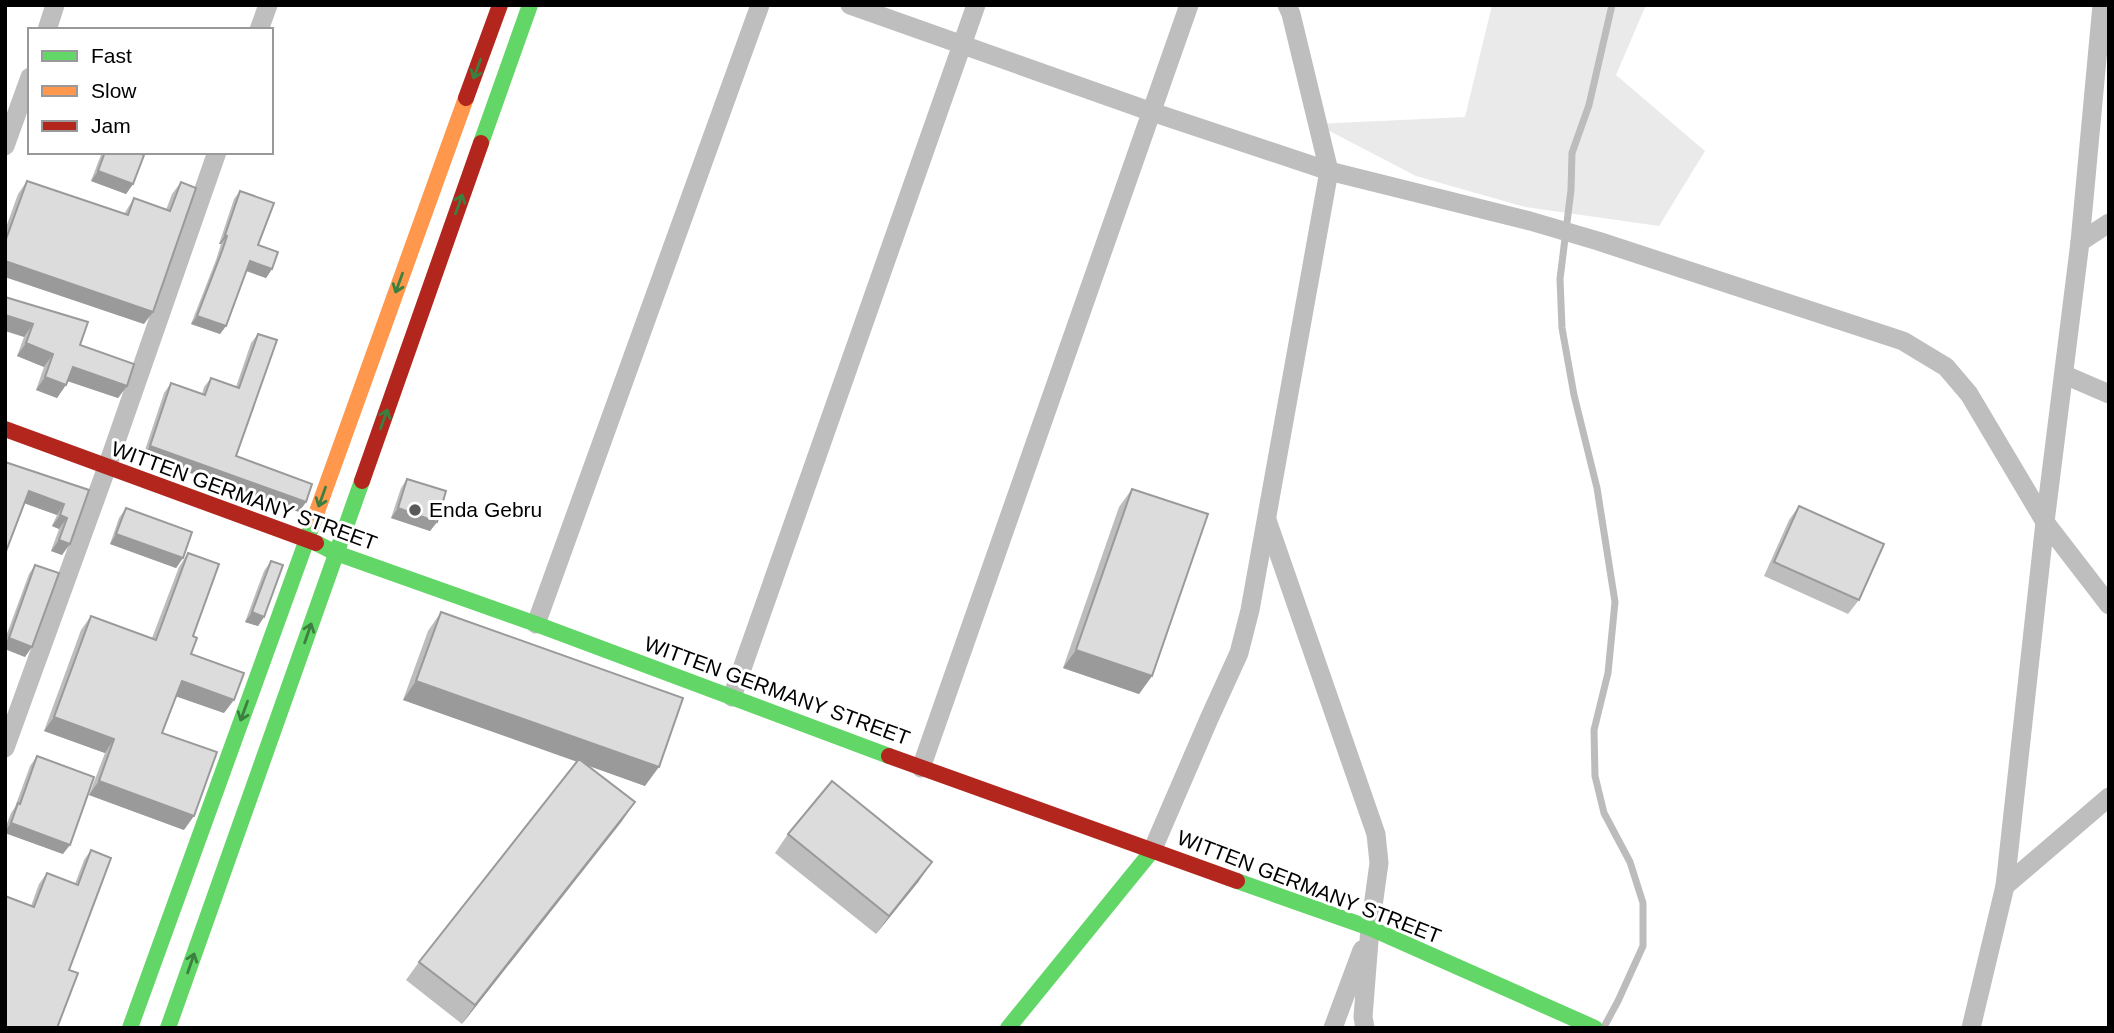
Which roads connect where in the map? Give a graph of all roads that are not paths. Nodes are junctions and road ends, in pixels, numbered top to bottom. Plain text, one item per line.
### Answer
1 (55, 5) edge
2 (268, 5) edge
3 (500, 5) edge
4 (530, 5) edge
5 (760, 5) edge
6 (850, 5) edge
7 (976, 5) edge
8 (1189, 5) edge
9 (1287, 5) edge
10 (2102, 5) edge
11 (48, 28) edge
12 (260, 28) edge
13 (962, 45) junction
14 (28, 83) edge
15 (1152, 112) junction
16 (5, 146) edge
17 (215, 154) edge
18 (1329, 171) junction
19 (2109, 223) edge
20 (2080, 242) junction
21 (2065, 375) junction
22 (2109, 394) edge
23 (5, 429) edge
24 (107, 467) junction
25 (1266, 517) junction
26 (2045, 522) junction
27 (307, 539) junction
28 (336, 553) junction
29 (2109, 605) edge
30 (536, 624) junction
31 (732, 696) junction
32 (5, 748) edge
33 (921, 768) junction
34 (2109, 797) edge
35 (1152, 850) junction
36 (2005, 886) junction
37 (1370, 928) junction
38 (131, 1027) edge
39 (168, 1028) edge
40 (1007, 1028) edge
41 (1333, 1028) edge
42 (1365, 1028) edge
43 (1595, 1028) edge
44 (1971, 1028) edge

1 - 11 street
2 - 12 street
3 -> 27 street
28 -> 4 street
5 - 30 street
6 - 13 street
7 - 13 street
8 - 15 street
9 - 18 street
10 - 20 street
13 - 15 street
13 - 31 street
14 - 16 street
15 - 18 street
15 - 33 street
17 - 24 street
18 - 25 street
18 - 26 street
19 - 20 street
20 - 21 street
21 - 22 street
21 - 26 street
23 - 24 street, WITTEN GERMANY STREET
24 - 27 street, WITTEN GERMANY STREET
24 - 32 street
25 - 35 street
25 - 37 street
26 - 29 street
26 - 36 street
27 - 28 street, WITTEN GERMANY STREET
27 -> 38 street
28 - 30 street, WITTEN GERMANY STREET
39 -> 28 street
30 - 31 street, WITTEN GERMANY STREET
31 - 33 street, WITTEN GERMANY STREET
33 - 35 street, WITTEN GERMANY STREET
34 - 36 street
35 - 37 street, WITTEN GERMANY STREET
35 - 40 street
36 - 44 street
37 - 41 street
37 - 42 street
37 - 43 street, WITTEN GERMANY STREET

